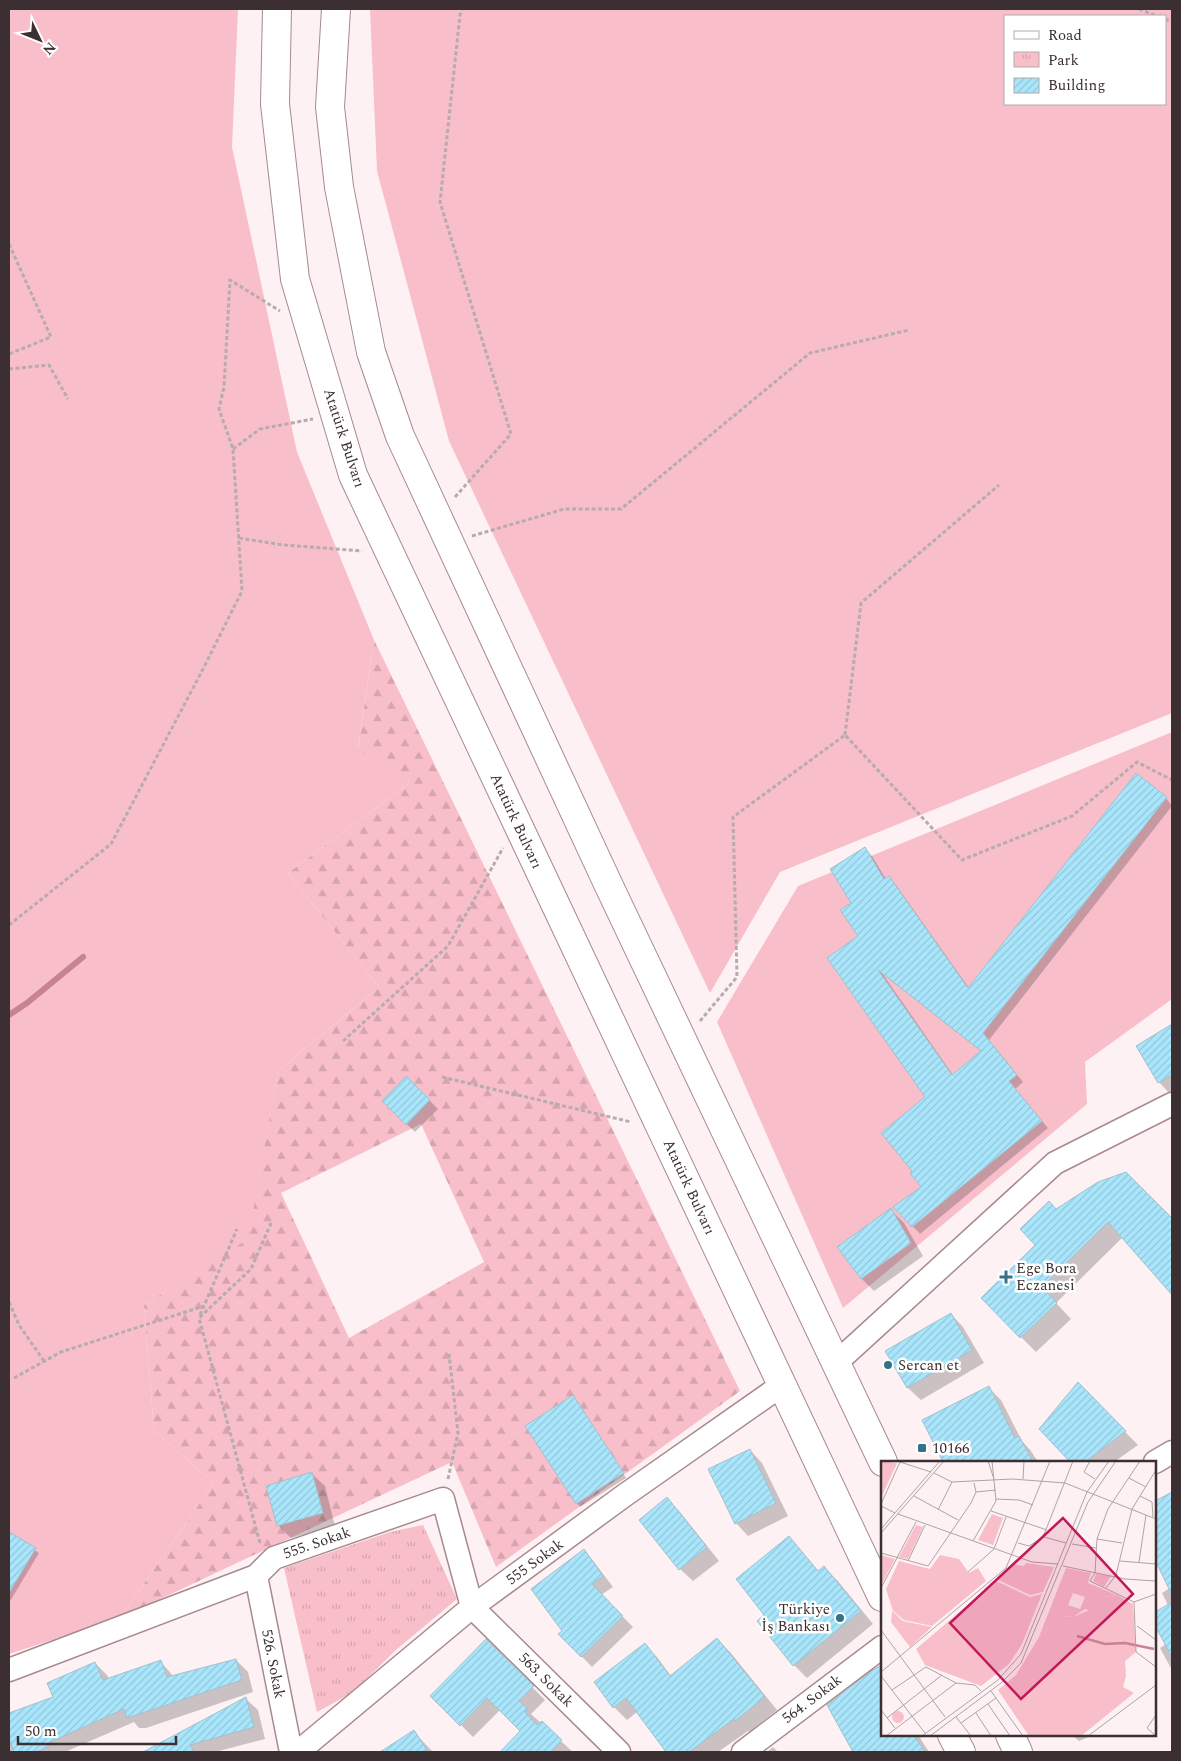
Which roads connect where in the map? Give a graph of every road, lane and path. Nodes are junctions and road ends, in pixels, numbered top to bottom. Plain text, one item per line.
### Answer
1 (277, 9) edge
2 (336, 9) edge
3 (462, 9) edge
4 (1139, 9) edge
5 (1155, 15) edge
6 (9, 244) edge
7 (310, 330) junction
8 (909, 330) dead end
9 (9, 354) edge
10 (9, 369) edge
11 (68, 399) dead end
12 (335, 415) junction
13 (233, 449) junction
14 (999, 485) dead end
15 (438, 516) junction
16 (239, 538) junction
17 (450, 542) junction
18 (390, 553) junction
19 (846, 735) junction
20 (1172, 780) edge
21 (517, 823) junction
22 (9, 925) edge
23 (343, 1041) dead end
24 (683, 1041) junction
25 (442, 1077) dead end
26 (1172, 1104) edge
27 (661, 1129) junction
28 (272, 1220) dead end
29 (238, 1229) dead end
30 (9, 1302) edge
31 (204, 1306) junction
32 (199, 1318) junction
33 (449, 1354) dead end
34 (44, 1361) junction
35 (836, 1363) junction
36 (14, 1378) dead end
37 (782, 1385) junction
38 (1172, 1452) edge
39 (883, 1461) edge
40 (1156, 1461) edge
41 (443, 1499) junction
42 (261, 1571) junction
43 (881, 1595) edge
44 (472, 1608) junction
45 (881, 1648) edge
46 (9, 1670) edge
47 (953, 1736) edge
48 (1010, 1736) edge
49 (290, 1752) edge
50 (298, 1752) edge
51 (619, 1752) edge
52 (743, 1752) edge
53 (961, 1752) edge
54 (1018, 1752) edge

1 - 7 main road, Atatürk Bulvarı
2 - 15 main road
3 - 15 path
4 - 5 path
6 - 9 path
7 - 12 main road, Atatürk Bulvarı
7 - 13 path
8 - 17 path
10 - 11 path
12 - 13 path
12 - 18 main road, Atatürk Bulvarı
13 - 16 path
14 - 19 path
15 - 17 main road
16 - 18 path
16 - 22 path
17 - 24 main road
18 - 21 main road, Atatürk Bulvarı
19 - 20 path
19 - 24 path
21 - 23 path
21 - 27 main road, Atatürk Bulvarı
24 - 35 main road
25 - 27 path
26 - 35 street
27 - 37 main road, Atatürk Bulvarı
28 - 32 path
29 - 31 path
30 - 34 path
31 - 32 path
31 - 34 path
32 - 42 path
33 - 41 path
34 - 36 path
35 - 39 main road
37 - 43 main road, Atatürk Bulvarı
37 - 44 street, 555 Sokak
38 - 40 street
41 - 42 street, 555. Sokak
41 - 44 street
42 - 46 street, 555. Sokak
42 - 49 street, 526. Sokak
44 - 50 street, 555 Sokak
44 - 51 street, 563. Sokak
45 - 52 street, 564. Sokak
47 - 53 main road
48 - 54 main road

